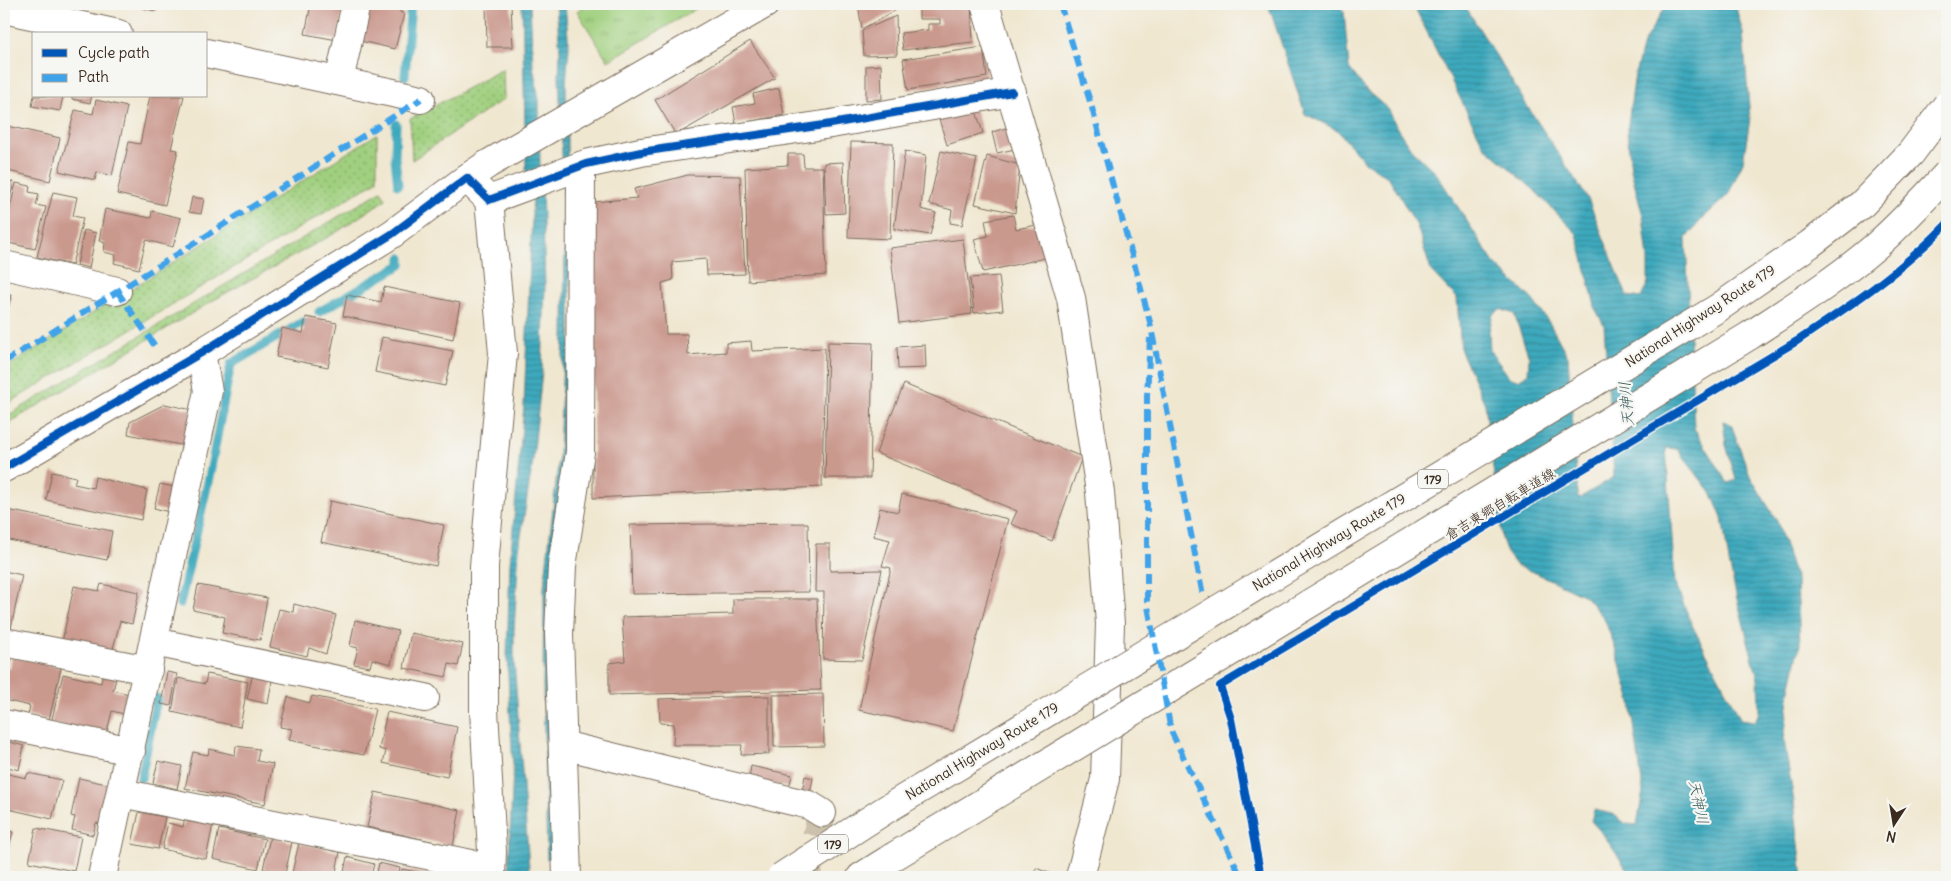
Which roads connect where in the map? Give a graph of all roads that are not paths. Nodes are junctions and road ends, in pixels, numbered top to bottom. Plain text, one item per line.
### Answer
1 (356, 4) edge
2 (765, 4) edge
3 (985, 4) edge
4 (4, 9) edge
5 (109, 32) edge
6 (208, 53) edge
7 (338, 81) junction
8 (1012, 92) junction
9 (421, 99) dead end
10 (1947, 105) edge
11 (581, 166) junction
12 (1947, 174) edge
13 (467, 178) junction
14 (489, 200) junction
15 (4, 264) edge
16 (118, 291) dead end
17 (201, 353) junction
18 (4, 468) edge
19 (4, 642) edge
20 (154, 642) junction
21 (148, 670) junction
22 (425, 698) dead end
23 (4, 724) edge
24 (563, 745) junction
25 (131, 751) junction
26 (121, 793) junction
27 (822, 813) dead end
28 (491, 873) edge
29 (102, 877) edge
30 (567, 877) edge
31 (781, 877) edge
32 (861, 877) edge
33 (1080, 877) edge

1 - 7 main road
2 - 13 main road
3 - 8 main road
4 - 5 main road
6 - 7 main road
7 - 9 main road
8 - 11 main road
8 - 33 main road
10 - 31 main road, National Highway Route 179 / 179, bridge
11 - 14 main road
11 - 24 main road
12 - 32 main road, bridge
13 - 14 main road
13 - 17 main road
14 - 28 main road
15 - 16 main road
17 - 18 main road
17 - 20 main road
19 - 21 main road
20 - 21 main road
20 - 22 main road
21 - 25 main road
23 - 25 main road
24 - 27 main road
24 - 30 main road
25 - 26 main road
26 - 28 main road
26 - 29 main road

